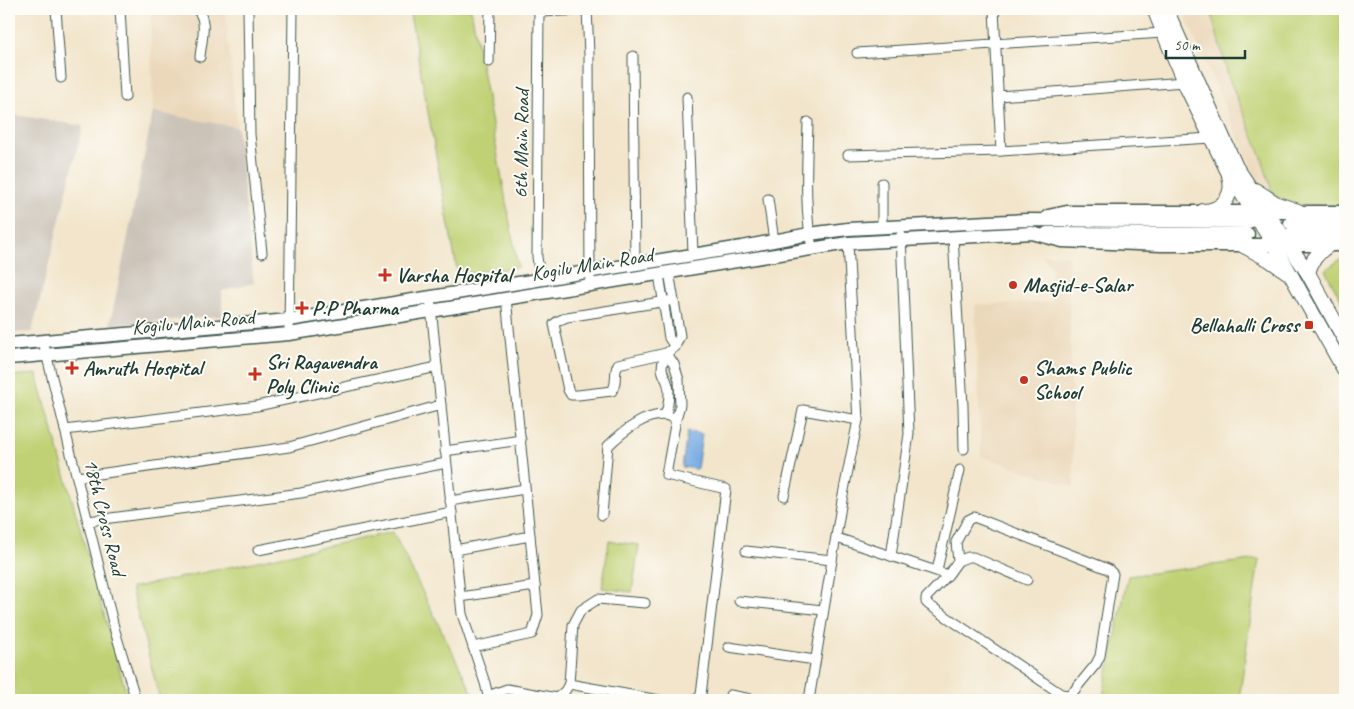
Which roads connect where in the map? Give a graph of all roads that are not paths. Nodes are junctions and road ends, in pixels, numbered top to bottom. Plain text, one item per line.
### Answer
1 (56, 9) edge
2 (120, 9) edge
3 (196, 9) edge
4 (248, 9) edge
5 (293, 9) edge
6 (490, 9) edge
7 (587, 9) edge
8 (994, 9) edge
9 (1154, 9) edge
10 (1166, 9) edge
11 (539, 10) edge
12 (1163, 33) junction
13 (996, 45) junction
14 (856, 53) dead end
15 (633, 56) dead end
16 (200, 57) dead end
17 (489, 62) dead end
18 (61, 78) dead end
19 (1184, 82) junction
20 (998, 96) junction
21 (687, 97) dead end
22 (125, 98) dead end
23 (808, 122) dead end
24 (1211, 138) junction
25 (1001, 152) junction
26 (848, 156) dead end
27 (1227, 170) junction
28 (1244, 179) junction
29 (882, 183) dead end
30 (768, 198) dead end
31 (1203, 211) junction
32 (1298, 211) junction
33 (1345, 212) edge
34 (1027, 220) junction
35 (1345, 224) edge
36 (1251, 225) junction
37 (882, 228) junction
38 (1032, 233) junction
39 (809, 234) junction
40 (900, 234) junction
41 (1290, 234) junction
42 (1345, 234) edge
43 (953, 237) junction
44 (774, 241) junction
45 (848, 243) junction
46 (1274, 245) junction
47 (1329, 245) junction
48 (1345, 245) edge
49 (812, 248) junction
50 (262, 253) dead end
51 (693, 254) junction
52 (635, 264) junction
53 (589, 271) junction
54 (664, 273) junction
55 (1308, 273) junction
56 (540, 278) junction
57 (1294, 280) junction
58 (590, 285) junction
59 (430, 297) junction
60 (506, 298) junction
61 (674, 300) junction
62 (663, 302) junction
63 (431, 311) junction
64 (289, 320) junction
65 (289, 334) junction
66 (1345, 340) edge
67 (43, 341) junction
68 (9, 344) edge
69 (675, 347) junction
70 (666, 353) junction
71 (46, 354) junction
72 (9, 358) edge
73 (437, 367) junction
74 (1345, 371) edge
75 (441, 405) junction
76 (666, 415) junction
77 (676, 419) junction
78 (858, 420) junction
79 (65, 430) junction
80 (521, 440) junction
81 (964, 448) dead end
82 (445, 451) junction
83 (446, 463) junction
84 (960, 470) dead end
85 (77, 477) junction
86 (525, 489) junction
87 (784, 496) dead end
88 (450, 501) junction
89 (452, 512) junction
90 (602, 514) dead end
91 (88, 521) junction
92 (530, 536) junction
93 (837, 538) junction
94 (258, 550) dead end
95 (455, 550) junction
96 (746, 551) dead end
97 (891, 556) junction
98 (832, 560) junction
99 (958, 561) junction
100 (937, 570) junction
101 (948, 575) junction
102 (1028, 580) dead end
103 (535, 586) junction
104 (460, 597) junction
105 (739, 601) dead end
106 (645, 603) dead end
107 (823, 610) junction
108 (473, 647) junction
109 (729, 647) dead end
110 (815, 660) junction
111 (569, 684) junction
112 (730, 695) dead end
113 (488, 698) edge
114 (136, 700) edge
115 (658, 700) edge
116 (696, 700) edge
117 (756, 700) edge
118 (809, 700) edge

1 - 18 street
2 - 22 street
3 - 16 street
4 - 50 street
5 - 64 street
6 - 17 street
7 - 11 street
7 - 53 street
8 - 13 street
9 - 12 main road
10 - 28 main road
11 - 56 street, 6th Main Road
12 - 13 street
12 - 19 main road
13 - 14 street
13 - 20 street
15 - 52 street
19 - 20 street
19 - 24 main road
20 - 25 street
21 - 51 street
23 - 39 street
24 - 25 street
24 - 27 main road
25 - 26 street
27 - 31 main road
27 - 36 main road
28 - 32 main road
28 - 36 main road
29 - 37 street
30 - 44 street
31 - 34 main road
31 - 36 main road
32 - 33 main road
32 - 36 main road
34 - 36 main road
34 - 40 main road, Kogilu Main Road
35 - 41 main road
36 - 38 main road
36 - 38 main road, Kogilu Main Road
36 - 41 main road
36 - 46 main road
36 - 46 main road
36 - 57 main road
37 - 39 main road, Kogilu Main Road
37 - 40 main road, Kogilu Main Road
38 - 43 main road, Kogilu Main Road
39 - 44 main road, Kogilu Main Road
39 - 49 street
40 - 43 main road, Kogilu Main Road
40 - 45 main road, Kogilu Main Road
40 - 97 street
41 - 42 main road
41 - 46 main road
41 - 47 main road
41 - 55 main road
43 - 81 street
44 - 51 main road, Kogilu Main Road
45 - 49 main road, Kogilu Main Road
45 - 78 street
46 - 57 main road
47 - 48 main road
47 - 55 main road
49 - 54 main road, Kogilu Main Road
51 - 52 main road, Kogilu Main Road
52 - 53 main road, Kogilu Main Road
53 - 56 main road, Kogilu Main Road
53 - 58 street
54 - 58 main road, Kogilu Main Road
54 - 61 street
54 - 62 street
55 - 66 main road
56 - 59 main road, Kogilu Main Road
57 - 74 main road
58 - 60 main road, Kogilu Main Road
59 - 63 street
59 - 64 main road, Kogilu Main Road
60 - 63 main road, Kogilu Main Road
60 - 80 street
61 - 62 street
61 - 69 street
62 - 69 street
62 - 70 street
63 - 65 main road, Kogilu Main Road
63 - 73 street
64 - 65 street
64 - 67 main road, Kogilu Main Road
65 - 71 main road, Kogilu Main Road
67 - 68 main road, Kogilu Main Road
67 - 71 street, 18th Cross Road
69 - 70 street
70 - 76 street
70 - 77 street
71 - 72 main road, Kogilu Main Road
71 - 79 street, 18th Cross Road
73 - 75 street
73 - 79 street
75 - 82 street
75 - 85 street
76 - 77 street
76 - 90 street
77 - 116 street
78 - 87 street
78 - 93 street
79 - 85 street, 18th Cross Road
80 - 82 street
80 - 86 street
82 - 83 street
83 - 88 street
83 - 91 street
84 - 100 street
85 - 91 street, 18th Cross Road
86 - 88 street
86 - 92 street
88 - 89 street
89 - 94 street
89 - 95 street
91 - 114 street, 18th Cross Road
92 - 95 street
92 - 103 street
93 - 97 street
93 - 98 street
95 - 104 street
96 - 98 street
97 - 100 street
98 - 107 street
99 - 101 street
99 - 101 street
99 - 102 street
100 - 101 street
103 - 104 street
103 - 108 street
104 - 108 street
105 - 107 street
106 - 111 street
107 - 110 street
108 - 113 street
109 - 110 street
110 - 118 street
111 - 113 street
111 - 115 street
112 - 117 street

